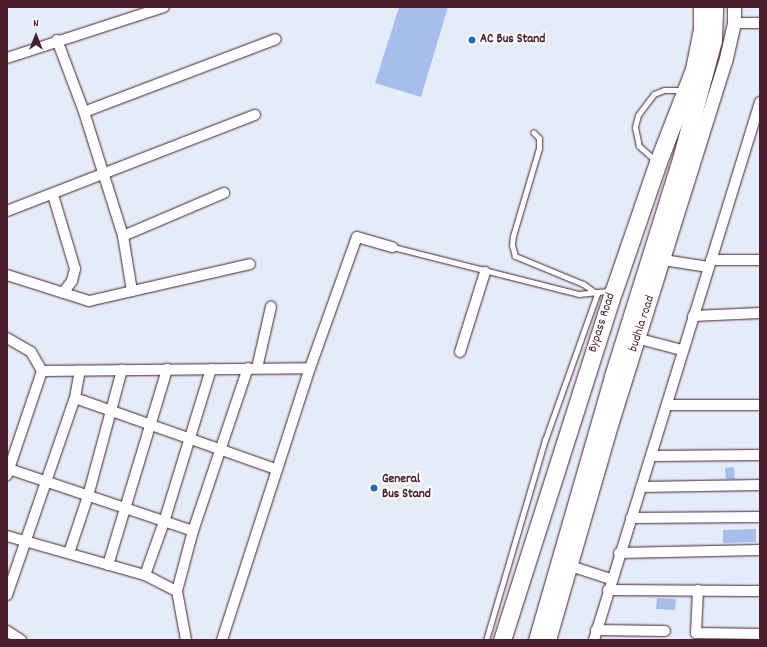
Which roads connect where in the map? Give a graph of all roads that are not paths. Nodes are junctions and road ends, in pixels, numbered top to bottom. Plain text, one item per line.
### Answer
1 (138, 7) edge
2 (164, 7) edge
3 (702, 7) edge
4 (714, 7) edge
5 (734, 7) edge
6 (151, 12) junction
7 (734, 23) junction
8 (760, 23) edge
9 (276, 39) dead end
10 (57, 40) junction
11 (709, 56) junction
12 (7, 58) edge
13 (725, 62) junction
14 (687, 90) junction
15 (760, 102) edge
16 (84, 112) junction
17 (255, 115) dead end
18 (533, 132) dead end
19 (658, 162) junction
20 (104, 175) junction
21 (224, 193) dead end
22 (53, 195) junction
23 (7, 211) edge
24 (123, 236) junction
25 (393, 247) joint
26 (657, 259) junction
27 (760, 260) edge
28 (710, 263) junction
29 (250, 264) dead end
30 (485, 272) junction
31 (7, 275) edge
32 (614, 290) junction
33 (132, 291) junction
34 (63, 294) junction
35 (597, 294) junction
36 (271, 307) dead end
37 (760, 313) edge
38 (693, 316) junction
39 (7, 338) edge
40 (633, 338) junction
41 (682, 350) junction
42 (460, 352) dead end
43 (252, 368) junction
44 (310, 368) junction
45 (167, 369) junction
46 (210, 369) junction
47 (80, 370) junction
48 (122, 370) junction
49 (42, 371) junction
50 (75, 398) junction
51 (667, 405) junction
52 (760, 405) edge
53 (113, 412) junction
54 (151, 425) junction
55 (189, 439) junction
56 (219, 449) junction
57 (760, 454) edge
58 (651, 456) junction
59 (276, 469) junction
60 (8, 472) edge
61 (47, 482) junction
62 (760, 484) edge
63 (641, 487) junction
64 (88, 496) junction
65 (126, 509) junction
66 (760, 517) edge
67 (631, 518) junction
68 (164, 522) junction
69 (193, 532) junction
70 (7, 536) edge
71 (27, 542) junction
72 (760, 550) edge
73 (69, 553) junction
74 (620, 553) junction
75 (564, 564) junction
76 (108, 565) junction
77 (145, 575) junction
78 (611, 579) junction
79 (608, 590) junction
80 (698, 590) junction
81 (177, 591) junction
82 (760, 591) edge
83 (7, 595) edge
84 (7, 631) edge
85 (665, 631) dead end
86 (760, 634) edge
87 (595, 635) edge
88 (21, 640) edge
89 (186, 640) edge
90 (222, 640) edge
91 (486, 640) edge
92 (502, 640) edge
93 (537, 640) edge
94 (549, 640) edge

1 - 6 street
2 - 6 street
3 - 14 main road, Bypass Road
4 - 11 main road
5 - 7 street
6 - 10 street
7 - 8 street
7 - 13 street
9 - 16 street
10 - 12 street
10 - 16 street
11 - 13 street
11 - 26 main road
13 - 26 street
14 - 19 main road, Bypass Road
14 - 19 lane
15 - 28 street
16 - 20 street
17 - 20 street
18 - 35 lane
19 - 32 main road, Bypass Road
20 - 22 street
20 - 24 street
21 - 24 street
22 - 23 street
22 - 34 street
24 - 33 street
25 - 30 lane
25 - 44 street
26 - 28 street
26 - 40 main road
27 - 28 street
28 - 38 street
29 - 33 street
30 - 35 lane
30 - 42 street
31 - 34 street
32 - 35 lane
32 - 92 main road, Bypass Road
33 - 34 street
35 - 91 lane
36 - 43 street
37 - 38 street
38 - 41 street
39 - 49 street
40 - 41 street
40 - 75 main road
41 - 51 street
43 - 44 street
43 - 46 street
43 - 56 street
44 - 59 street
45 - 46 street
45 - 48 street
45 - 54 street
46 - 55 street
47 - 48 street
47 - 49 street
47 - 50 street
48 - 53 street
49 - 60 street
50 - 53 street
50 - 61 street
51 - 52 street
51 - 58 street
53 - 54 street
53 - 64 street
54 - 55 street
54 - 65 street
55 - 56 street
55 - 68 street
56 - 59 street
56 - 69 street
57 - 58 street
58 - 63 street
59 - 90 street
60 - 61 street
61 - 64 street
61 - 71 street
62 - 63 street
63 - 67 street
64 - 65 street
64 - 73 street
65 - 68 street
65 - 76 street
66 - 67 street
67 - 74 street
68 - 69 street
68 - 77 street
69 - 81 street
70 - 71 street
71 - 73 street
71 - 83 street
72 - 74 street
73 - 76 street
74 - 78 street
75 - 78 street
75 - 93 main road
75 - 94 street
76 - 77 street
77 - 81 street
78 - 79 street
79 - 80 street
79 - 87 street
80 - 82 street
80 - 86 street
81 - 89 street
84 - 88 street
85 - 87 street

